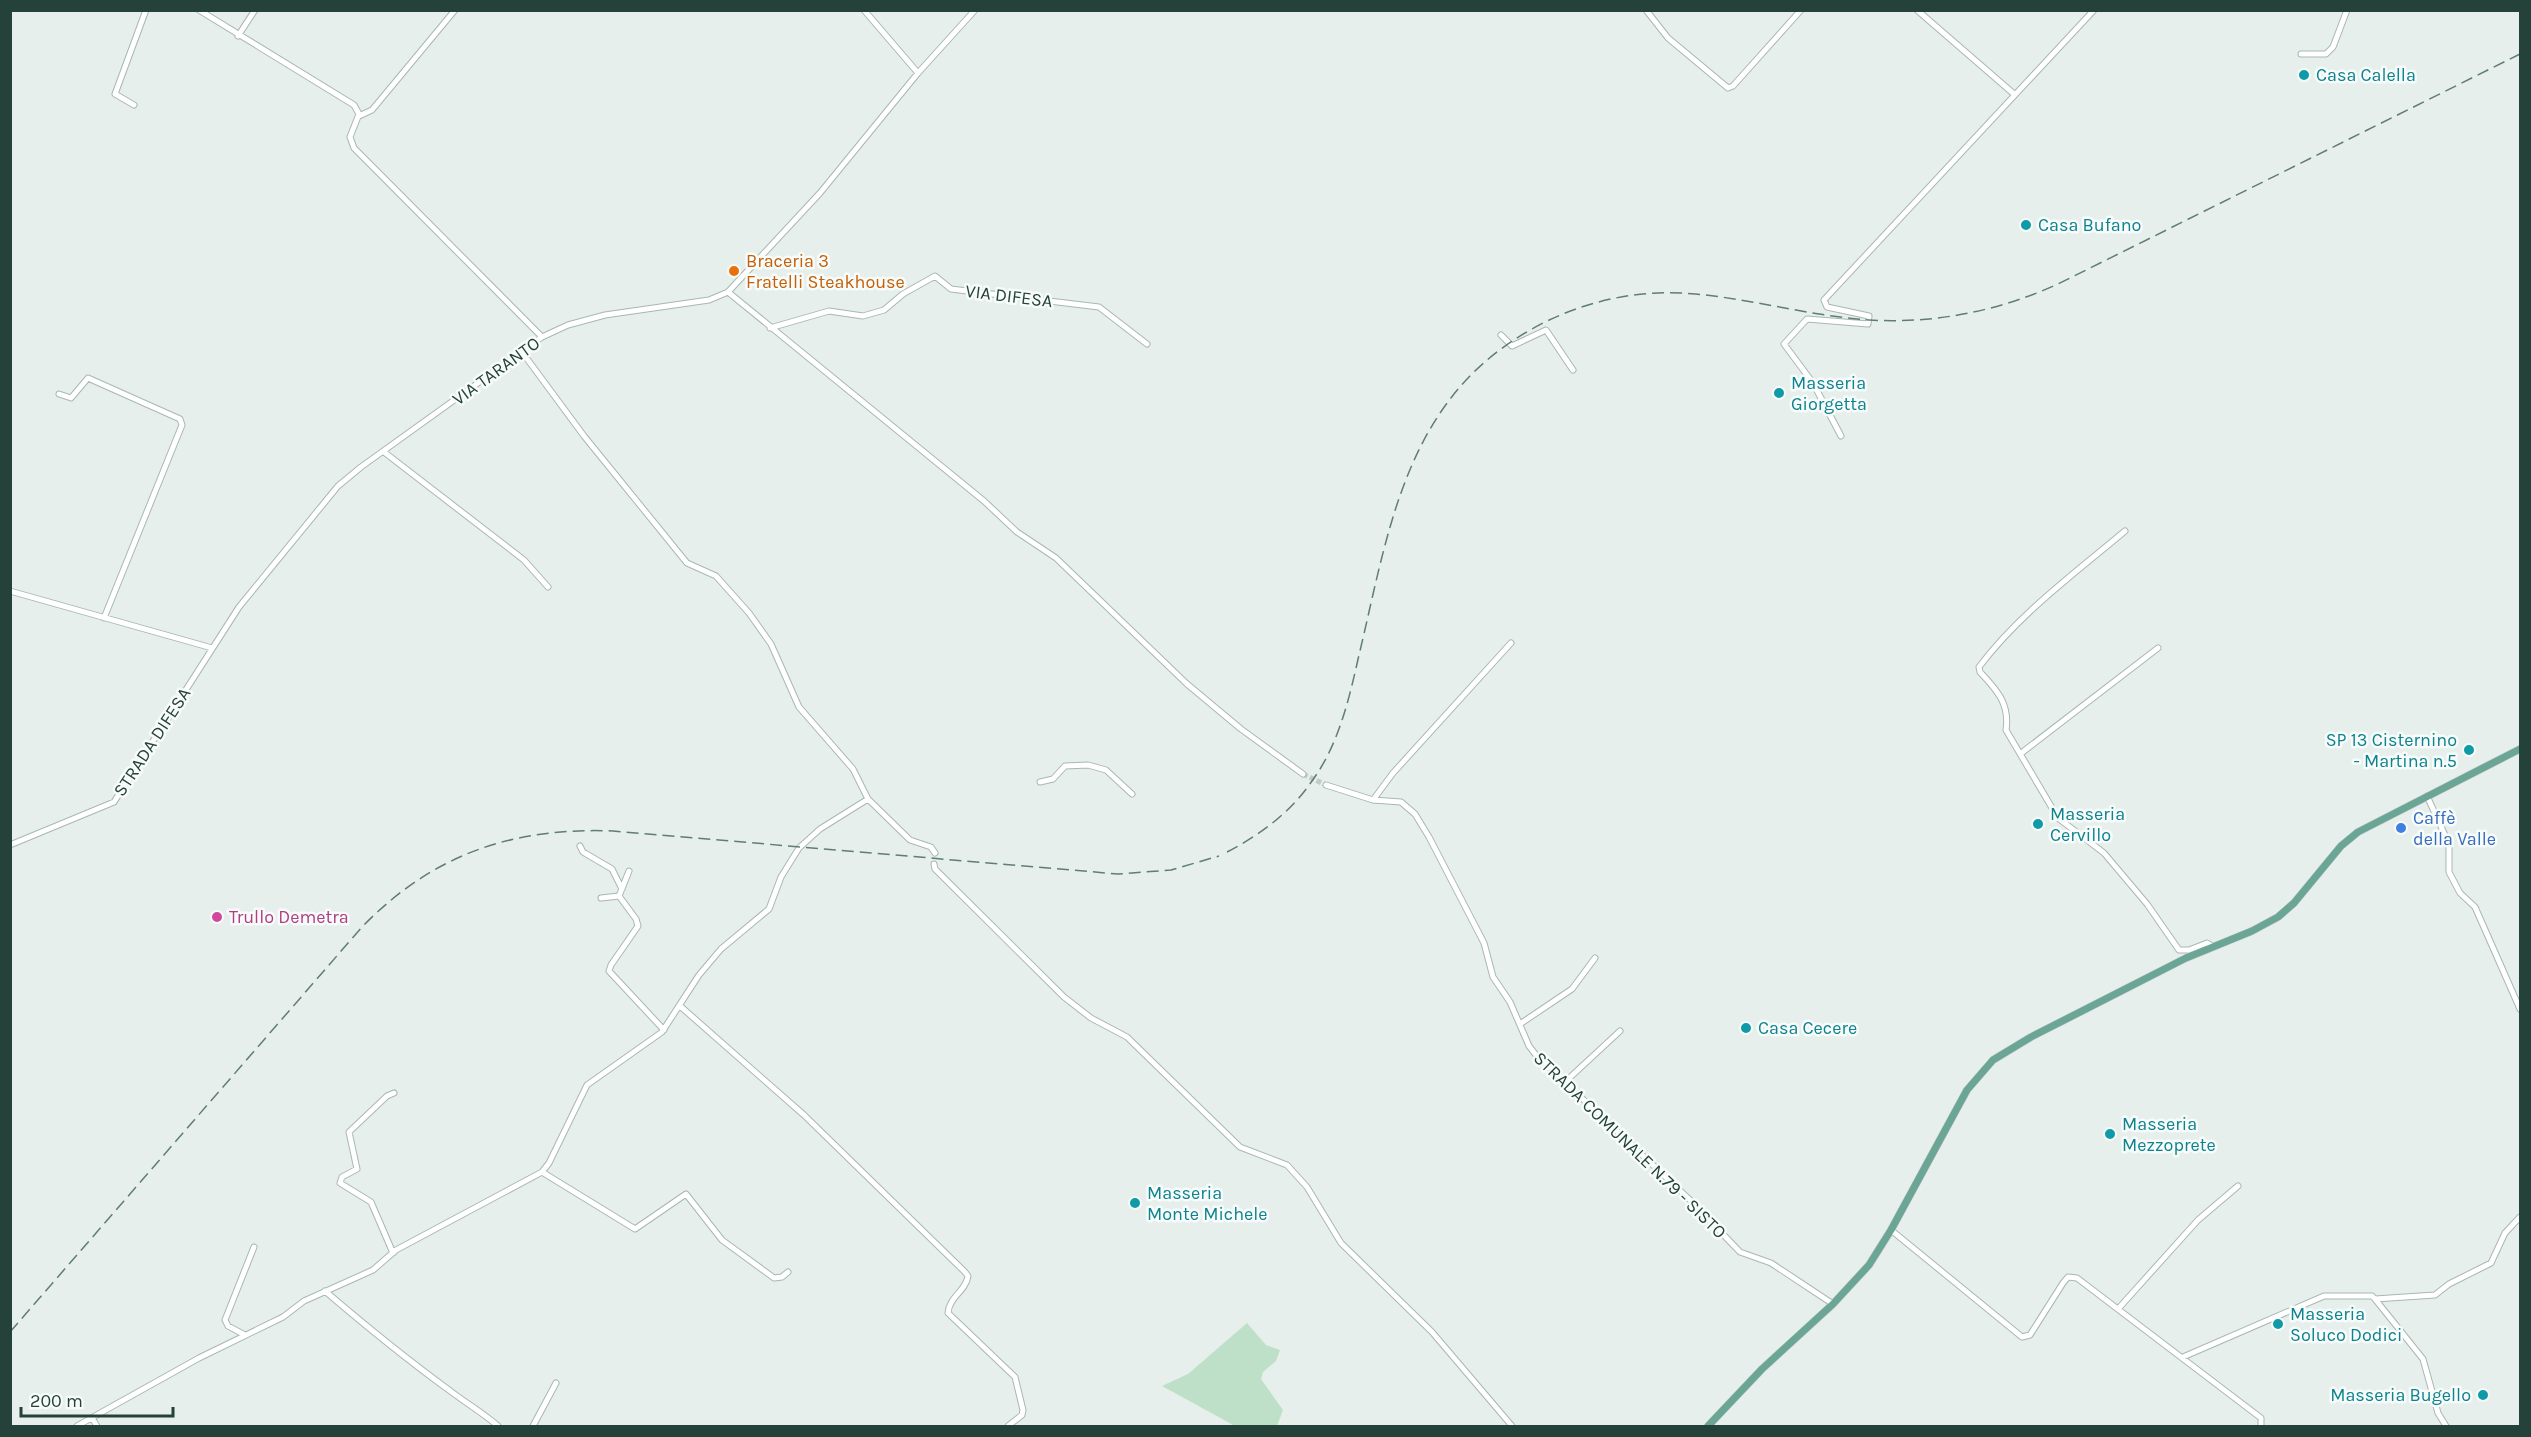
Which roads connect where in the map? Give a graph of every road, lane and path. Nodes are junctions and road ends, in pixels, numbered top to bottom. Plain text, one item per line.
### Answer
1 (146, 10) edge
2 (199, 10) edge
3 (255, 10) edge
4 (454, 10) edge
5 (864, 10) edge
6 (975, 10) edge
7 (1646, 10) edge
8 (1801, 10) edge
9 (1917, 10) edge
10 (2094, 10) edge
11 (2348, 10) edge
12 (238, 36) junction
13 (2301, 54) dead end
14 (918, 72) junction
15 (2014, 94) junction
16 (134, 105) dead end
17 (359, 117) junction
18 (728, 292) junction
19 (770, 328) junction
20 (1501, 335) dead end
21 (542, 337) junction
22 (1148, 344) dead end
23 (522, 352) junction
24 (1573, 370) dead end
25 (59, 394) dead end
26 (1841, 436) dead end
27 (384, 452) junction
28 (2125, 531) dead end
29 (548, 587) dead end
30 (10, 591) edge
31 (104, 618) junction
32 (1511, 643) dead end
33 (212, 648) junction
34 (2157, 648) dead end
35 (2520, 749) edge
36 (2020, 754) junction
37 (1303, 774) tunnel mouth
38 (1040, 782) dead end
39 (1326, 785) tunnel mouth
40 (1132, 795) dead end
41 (2427, 796) junction
42 (868, 799) junction
43 (1373, 800) junction
44 (10, 845) edge
45 (580, 846) dead end
46 (934, 853) dead end
47 (934, 864) dead end
48 (629, 871) dead end
49 (622, 889) junction
50 (619, 897) junction
51 (601, 898) dead end
52 (2212, 946) junction
53 (1595, 958) dead end
54 (680, 1006) junction
55 (2520, 1009) edge
56 (1520, 1024) junction
57 (664, 1030) junction
58 (1620, 1031) dead end
59 (1565, 1082) junction
60 (394, 1093) dead end
61 (542, 1172) junction
62 (2238, 1186) dead end
63 (2520, 1217) edge
64 (1891, 1230) junction
65 (254, 1246) dead end
66 (393, 1253) junction
67 (789, 1272) dead end
68 (326, 1291) junction
69 (2375, 1299) junction
70 (1833, 1304) junction
71 (2118, 1309) junction
72 (245, 1335) junction
73 (2183, 1357) junction
74 (556, 1383) dead end
75 (93, 1418) junction
76 (77, 1426) edge
77 (97, 1426) edge
78 (498, 1426) edge
79 (533, 1426) edge
80 (1008, 1426) edge
81 (1512, 1426) edge
82 (1708, 1426) edge
83 (2261, 1426) edge
84 (2446, 1426) edge

1 - 16 street
2 - 12 street
3 - 12 street
4 - 17 street
5 - 14 street
6 - 14 street, VIA TARANTO
7 - 8 street
9 - 15 street
10 - 15 street
11 - 13 street
12 - 17 street
14 - 18 street, VIA TARANTO
15 - 26 street
17 - 21 street
18 - 19 street
18 - 21 street, VIA TARANTO
19 - 22 street, VIA DIFESA
19 - 37 street
20 - 24 street
21 - 23 street, VIA TARANTO
23 - 27 street, VIA TARANTO
23 - 42 street
25 - 31 street
27 - 29 street
27 - 33 street, VIA TARANTO
28 - 36 street
30 - 31 street
31 - 33 street
32 - 43 street
33 - 44 street, STRADA DIFESA
34 - 36 street
35 - 41 main road
36 - 52 street
38 - 40 street
39 - 43 street, STRADA COMUNALE N.79 - SISTO
41 - 52 main road
41 - 55 street
42 - 46 street
42 - 54 street
43 - 56 street, STRADA COMUNALE N.79 - SISTO
45 - 49 street
47 - 81 street
48 - 49 street
49 - 50 street
50 - 51 street
50 - 57 street
52 - 64 main road
53 - 56 street
54 - 57 street
54 - 80 street
56 - 59 street, STRADA COMUNALE N.79 - SISTO
57 - 61 street
58 - 59 street
59 - 70 street, STRADA COMUNALE N.79 - SISTO
60 - 66 street
61 - 66 street
61 - 67 street
62 - 71 street
63 - 69 street
64 - 70 main road
64 - 71 street
65 - 72 street
66 - 68 street
68 - 72 street
68 - 78 street
69 - 73 street
69 - 84 street
70 - 82 main road
71 - 73 street
72 - 75 street
73 - 83 street
74 - 79 street
75 - 76 street
75 - 77 street

